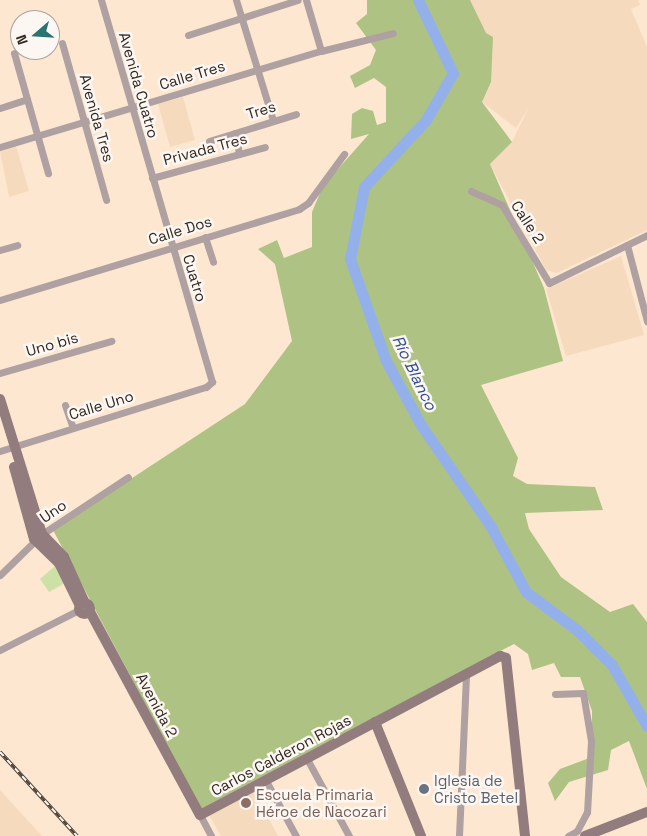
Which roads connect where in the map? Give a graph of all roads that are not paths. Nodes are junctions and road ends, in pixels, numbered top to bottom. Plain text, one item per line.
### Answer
1 (101, 0) edge
2 (236, 0) edge
3 (298, 0) edge
4 (306, 0) edge
5 (241, 18) junction
6 (393, 34) dead end
7 (188, 35) dead end
8 (62, 43) dead end
9 (321, 50) junction
10 (16, 60) edge
11 (257, 69) junction
12 (27, 99) junction
13 (0, 108) edge
14 (131, 108) junction
15 (296, 114) dead end
16 (273, 120) junction
17 (83, 121) junction
18 (234, 133) junction
19 (38, 136) junction
20 (209, 141) dead end
21 (0, 147) edge
22 (265, 147) dead end
23 (239, 154) junction
24 (344, 154) dead end
25 (48, 173) dead end
26 (152, 178) junction
27 (471, 191) dead end
28 (106, 200) dead end
29 (647, 236) edge
30 (205, 237) junction
31 (627, 244) junction
32 (17, 245) dead end
33 (172, 247) junction
34 (0, 250) edge
35 (213, 262) dead end
36 (0, 300) edge
37 (647, 321) edge
38 (111, 341) dead end
39 (100, 344) junction
40 (103, 353) dead end
41 (0, 373) edge
42 (210, 385) joint
43 (0, 399) edge
44 (64, 405) dead end
45 (0, 418) edge
46 (73, 428) junction
47 (8, 448) edge
48 (128, 477) dead end
49 (40, 536) junction
50 (0, 575) edge
51 (83, 607) junction
52 (0, 650) edge
53 (466, 675) junction
54 (555, 694) dead end
55 (376, 722) junction
56 (308, 759) junction
57 (266, 781) junction
58 (647, 812) edge
59 (200, 815) junction
60 (591, 835) edge
61 (211, 836) edge
62 (296, 836) edge
63 (349, 836) edge
64 (422, 836) edge
65 (459, 836) edge
66 (525, 836) edge
67 (568, 836) edge

1 - 14 street, Avenida Cuatro
2 - 5 street
3 - 5 street
4 - 9 street
5 - 7 street
5 - 11 street
6 - 9 street, Calle Tres
8 - 17 street, Avenida Tres
9 - 11 street, Calle Tres
10 - 12 street
11 - 14 street, Calle Tres
11 - 16 street
12 - 13 street
12 - 19 street
14 - 17 street, Calle Tres
14 - 26 street, Avenida Cuatro
15 - 16 street, Tres
16 - 18 street, Tres
17 - 19 street, Calle Tres
17 - 28 street, Avenida Tres
18 - 20 street, Tres
18 - 23 street
19 - 21 street, Calle Tres
19 - 25 street
22 - 23 street, Privada Tres
23 - 26 street, Privada Tres
24 - 30 street, Calle Dos
26 - 33 street, Cuatro
27 - 31 street, Calle 2
29 - 31 street
30 - 33 street, Calle Dos
30 - 35 street
31 - 37 street
32 - 34 street
33 - 36 street, Calle Dos
33 - 42 street, Cuatro
38 - 39 street, Uno bis
39 - 40 street
39 - 41 street, Uno bis
42 - 46 street, Calle Uno
43 - 47 street
44 - 46 street
45 - 47 street
46 - 47 street, Calle Uno
47 - 49 street
48 - 49 street, Uno
49 - 50 street, Uno
49 - 51 street, Avenida 2
51 - 52 street
51 - 59 street, Avenida 2
53 - 55 street, Carlos Calderon Rojas
53 - 65 street
53 - 66 street, Carlos Calderon Rojas
54 - 67 street
55 - 56 street, Carlos Calderon Rojas
55 - 64 street
56 - 57 street, Carlos Calderon Rojas
56 - 63 street
57 - 59 street, Carlos Calderon Rojas
57 - 62 street
58 - 60 street
59 - 61 street

